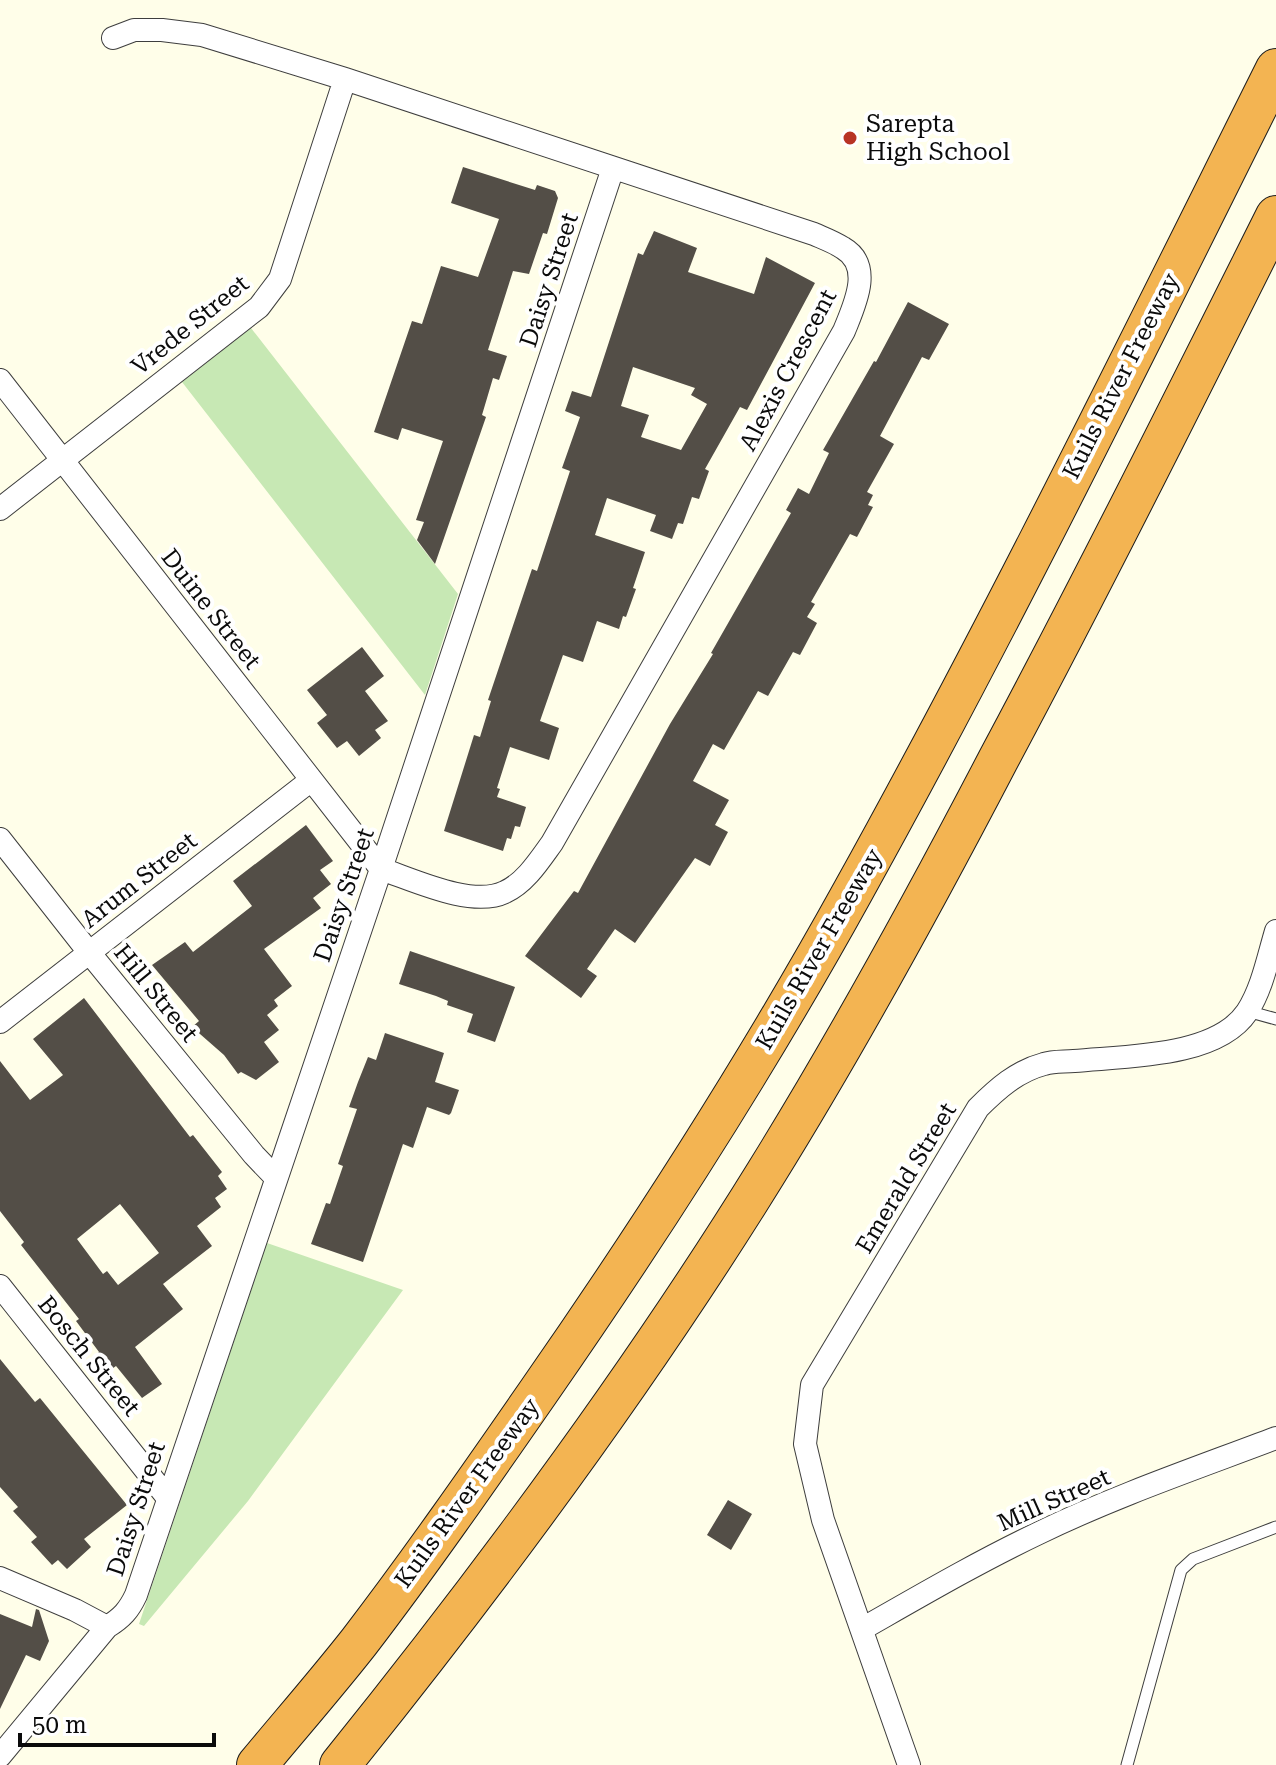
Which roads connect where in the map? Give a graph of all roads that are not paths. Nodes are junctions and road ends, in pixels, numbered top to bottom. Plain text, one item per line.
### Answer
1 (113, 38) dead end
2 (1276, 69) edge
3 (345, 79) junction
4 (613, 168) junction
5 (1276, 216) edge
6 (0, 380) edge
7 (62, 459) junction
8 (0, 509) edge
9 (310, 781) junction
10 (0, 839) edge
11 (381, 869) junction
12 (1276, 931) edge
13 (88, 951) junction
14 (1247, 1011) junction
15 (1276, 1019) edge
16 (0, 1022) edge
17 (276, 1178) junction
18 (0, 1286) edge
19 (1276, 1438) edge
20 (167, 1497) junction
21 (1276, 1527) edge
22 (0, 1578) edge
23 (107, 1627) junction
24 (862, 1629) junction
25 (0, 1756) edge
26 (257, 1765) edge
27 (340, 1765) edge
28 (909, 1765) edge
29 (1127, 1765) edge

1 - 3 street, Alexis Crescent
2 - 26 highway, Kuils River Freeway
3 - 4 street, Alexis Crescent
3 - 7 street, Vrede Street
4 - 11 street, Daisy Street
4 - 11 street, Alexis Crescent
5 - 27 highway
6 - 7 street, Duine Street
7 - 8 street, Vrede Street
7 - 9 street, Duine Street
9 - 11 street, Duine Street
9 - 13 street, Arum Street
10 - 13 street, Hill Street
11 - 17 street, Daisy Street
12 - 14 street, Emerald Street
13 - 16 street, Arum Street
13 - 17 street, Hill Street
14 - 15 lane
14 - 24 street, Emerald Street
17 - 20 street, Daisy Street
18 - 20 street, Bosch Street
19 - 24 street, Mill Street
20 - 23 street, Daisy Street
21 - 29 lane
22 - 23 street
23 - 25 street, Daisy Street
24 - 28 street, Emerald Street

